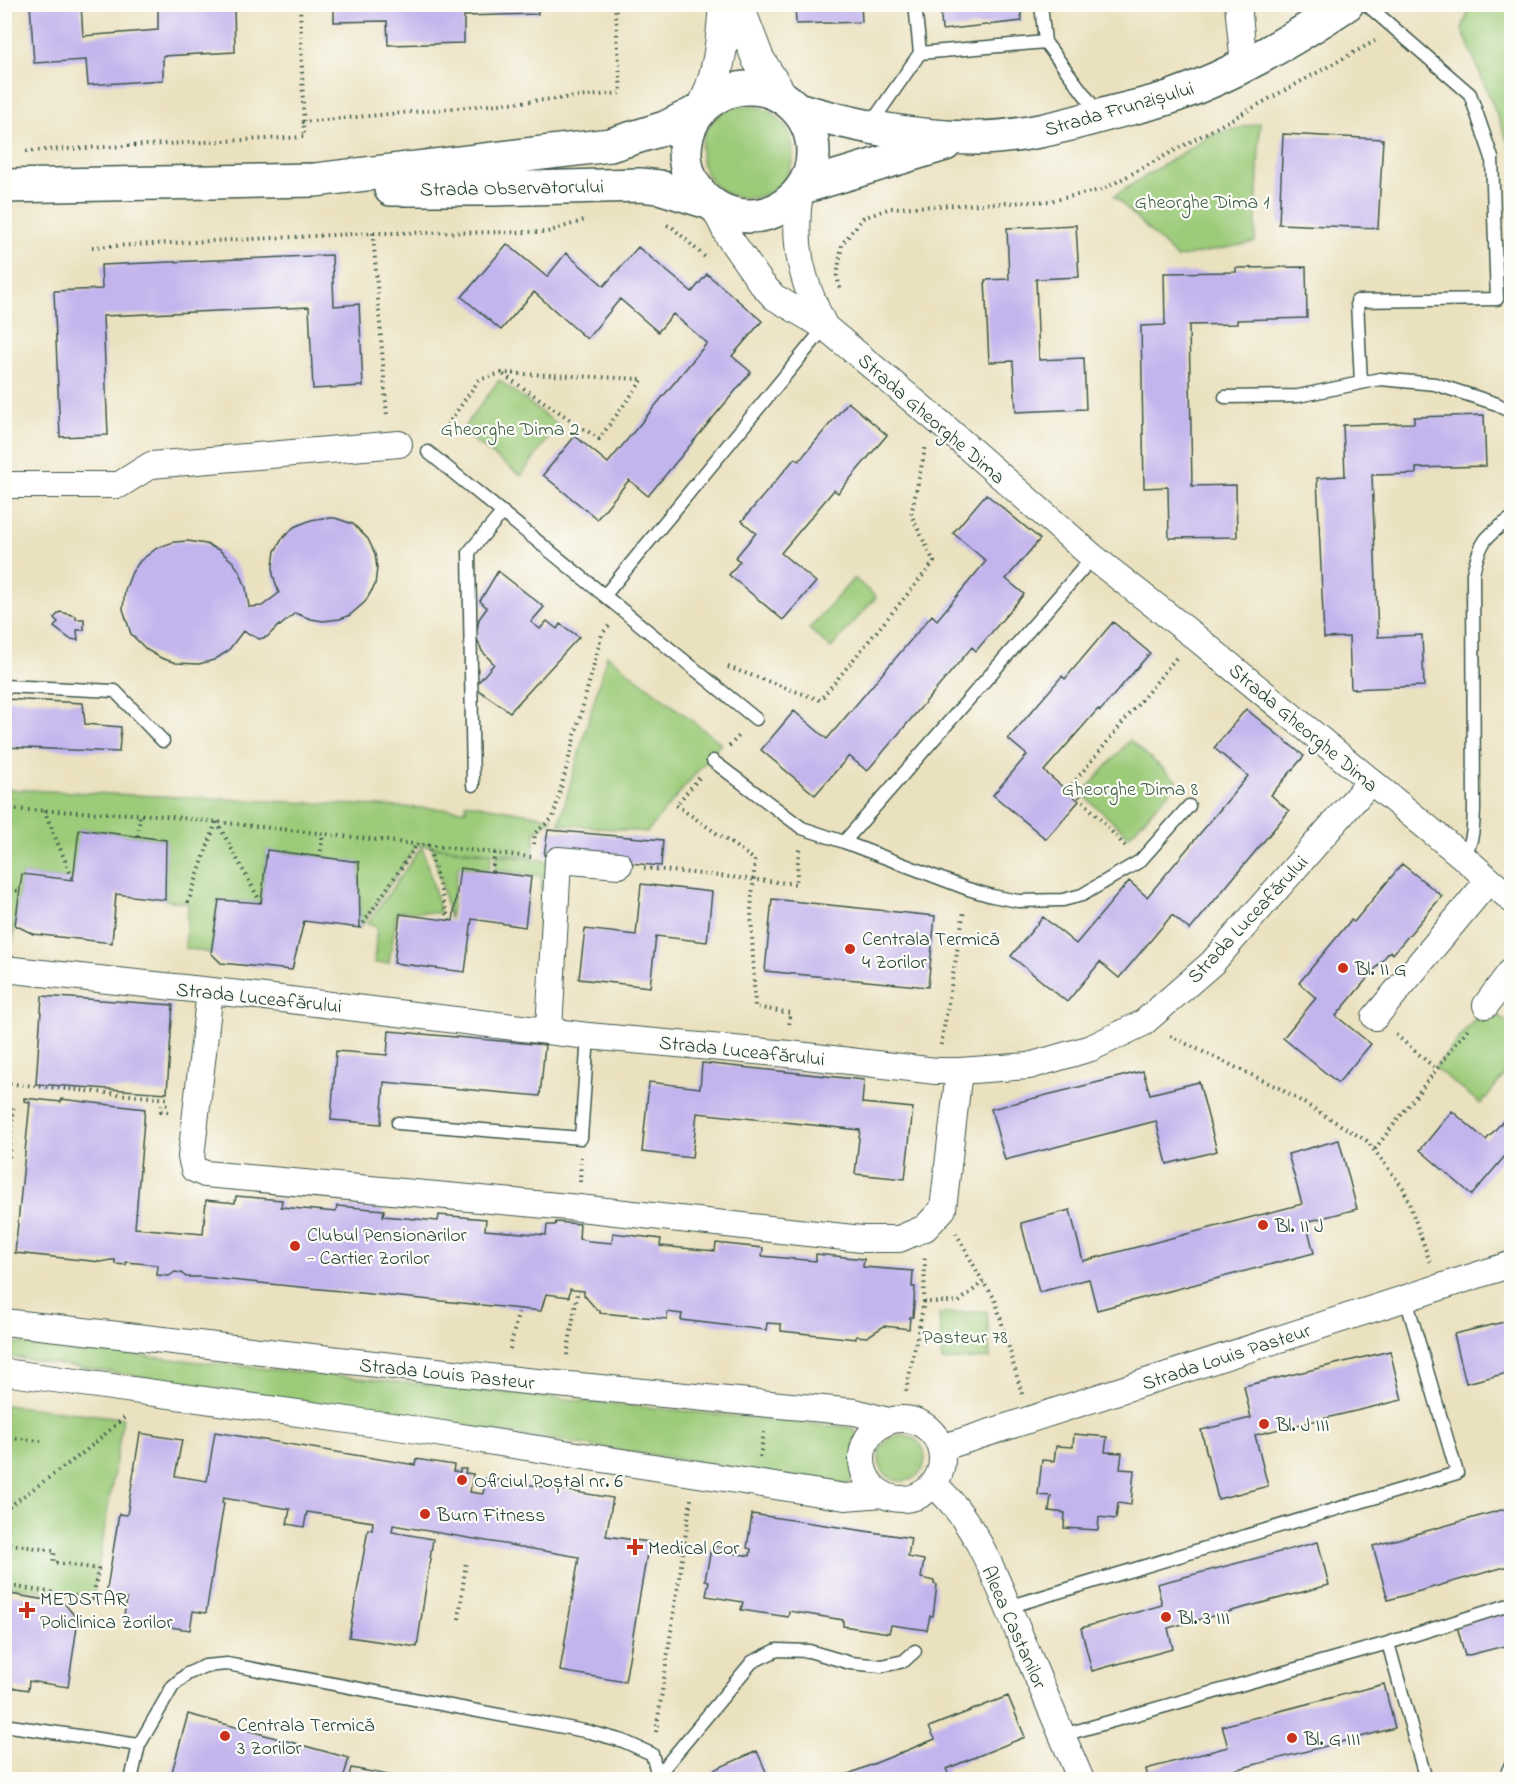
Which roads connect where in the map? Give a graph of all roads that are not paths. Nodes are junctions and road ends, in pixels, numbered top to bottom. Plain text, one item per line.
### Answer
1 (725, 4) edge
2 (737, 4) edge
3 (915, 4) edge
4 (1041, 4) edge
5 (1238, 4) edge
6 (1347, 4) edge
7 (1366, 4) edge
8 (1045, 42) junction
9 (920, 53) junction
10 (1244, 66) junction
11 (789, 103) junction
12 (703, 108) junction
13 (1100, 116) junction
14 (869, 128) junction
15 (977, 138) junction
16 (315, 180) junction
17 (4, 186) edge
18 (802, 189) junction
19 (710, 203) junction
20 (825, 327) junction
21 (1361, 383) junction
22 (1225, 397) dead end
23 (1512, 413) edge
24 (394, 444) road end
25 (428, 452) road end
26 (4, 485) edge
27 (503, 512) junction
28 (1512, 518) edge
29 (1093, 557) junction
30 (605, 595) junction
31 (4, 686) edge
32 (756, 719) road end
33 (163, 741) dead end
34 (713, 760) road end
35 (1370, 782) junction
36 (473, 785) dead end
37 (1189, 806) dead end
38 (844, 842) junction
39 (1462, 856) junction
40 (619, 865) road end
41 (1489, 880) junction
42 (1512, 900) edge
43 (4, 969) edge
44 (1512, 970) edge
45 (210, 992) junction
46 (1486, 1005) road end
47 (1375, 1017) road end
48 (549, 1030) junction
49 (588, 1036) junction
50 (948, 1071) junction
51 (398, 1123) dead end
52 (1512, 1264) edge
53 (1406, 1299) junction
54 (4, 1322) edge
55 (4, 1372) edge
56 (888, 1421) junction
57 (941, 1448) junction
58 (933, 1484) junction
59 (883, 1494) junction
60 (1512, 1604) edge
61 (1008, 1607) junction
62 (1388, 1643) junction
63 (915, 1651) dead end
64 (4, 1725) edge
65 (1063, 1735) junction
66 (139, 1745) junction
67 (1512, 1762) edge
68 (658, 1777) edge
69 (131, 1779) edge
70 (1079, 1779) edge
71 (1426, 1779) edge
72 (1504, 1779) edge

1 - 12 street
2 - 11 street
3 - 9 lane
4 - 8 lane
5 - 10 street
6 - 10 main road, Strada Frunzișului
7 - 21 lane
8 - 9 lane
8 - 13 lane
9 - 14 lane
10 - 13 main road, Strada Frunzișului
11 - 12 main road
11 - 14 main road, Strada Frunzișului
11 - 18 main road
12 - 16 main road, Strada Observatorului
12 - 19 main road
13 - 15 main road, Strada Frunzișului
14 - 15 main road, Strada Frunzișului
15 - 18 main road, Strada Frunzișului
16 - 17 main road, Strada Observatorului
16 - 19 main road, Strada Observatorului
18 - 19 main road
18 - 20 street, Strada Gheorghe Dima
19 - 20 street, Strada Gheorghe Dima
20 - 29 street, Strada Gheorghe Dima
20 - 30 lane
21 - 22 lane
21 - 23 lane
24 - 26 street
25 - 27 lane
27 - 30 lane
27 - 36 lane
28 - 39 lane
29 - 35 street, Strada Gheorghe Dima
29 - 38 lane
30 - 32 lane
31 - 33 lane
34 - 38 lane
35 - 39 street, Strada Gheorghe Dima
35 - 50 street, Strada Luceafărului
37 - 38 lane
39 - 41 street, Strada Gheorghe Dima
40 - 48 street
41 - 42 street, Strada Gheorghe Dima
41 - 47 street
43 - 45 street, Strada Luceafărului
44 - 46 street
45 - 48 street, Strada Luceafărului
45 - 50 street
48 - 49 street, Strada Luceafărului
49 - 50 street, Strada Luceafărului
49 - 51 lane
52 - 53 street, Strada Louis Pasteur
53 - 57 street, Strada Louis Pasteur
53 - 61 lane
54 - 56 street, Strada Louis Pasteur
55 - 59 street
56 - 57 street, Strada Louis Pasteur
56 - 59 street
57 - 58 street
58 - 59 street
58 - 61 street, Aleea Castanilor
60 - 62 lane
61 - 65 street, Aleea Castanilor
62 - 65 lane
62 - 71 lane
63 - 68 lane
64 - 66 lane
65 - 70 street, Aleea Castanilor
66 - 68 lane
66 - 69 lane
67 - 72 lane

